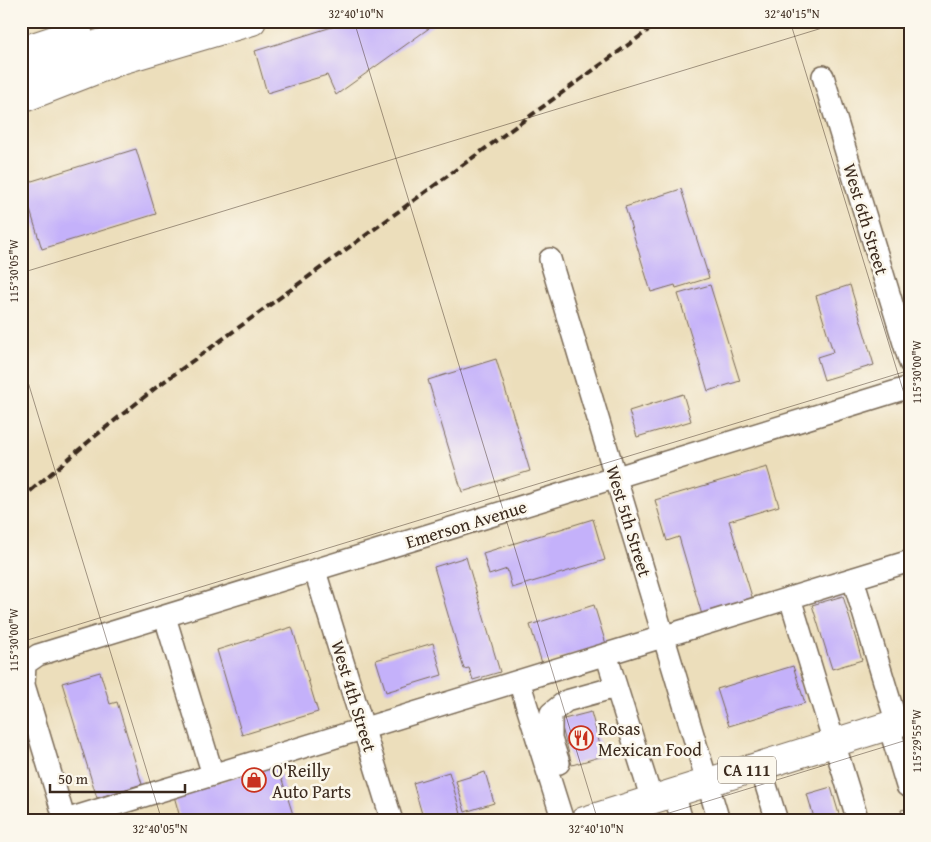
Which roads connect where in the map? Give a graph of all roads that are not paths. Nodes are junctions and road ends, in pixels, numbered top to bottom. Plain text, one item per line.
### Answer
1 (110, 21) edge
2 (175, 21) edge
3 (252, 21) edge
4 (21, 51) edge
5 (21, 73) edge
6 (823, 76) dead end
7 (21, 99) edge
8 (550, 259) dead end
9 (910, 363) edge
10 (910, 387) edge
11 (616, 478) junction
12 (910, 561) edge
13 (315, 571) junction
14 (853, 579) junction
15 (790, 598) junction
16 (165, 617) junction
17 (664, 636) junction
18 (606, 654) junction
19 (519, 681) junction
20 (616, 687) junction
21 (898, 723) edge
22 (364, 728) junction
23 (834, 743) junction
24 (760, 766) junction
25 (213, 775) junction
26 (550, 780) junction
27 (708, 783) junction
28 (910, 785) edge
29 (663, 796) junction
30 (64, 820) edge
31 (392, 821) edge
32 (563, 821) edge
33 (585, 821) edge
34 (682, 821) edge
35 (720, 821) edge
36 (777, 821) edge
37 (858, 821) edge

1 - 4 main road
2 - 5 main road
3 - 7 main road
6 - 9 street, West 6th Street
8 - 11 street, West 5th Street
10 - 11 street, Emerson Avenue
11 - 13 street, Emerson Avenue
11 - 17 street, West 5th Street
12 - 14 street
13 - 16 street, Emerson Avenue
13 - 22 street, West 4th Street
14 - 15 street
14 - 21 street
15 - 17 street
15 - 23 street
16 - 25 street
16 - 30 street, Emerson Avenue
17 - 18 street
17 - 27 street, West 5th Street
18 - 19 street
18 - 20 street
19 - 22 street
19 - 26 street
20 - 26 street
20 - 29 street
21 - 23 main road, CA 111
21 - 28 street
22 - 25 street
22 - 31 street, West 4th Street
23 - 24 main road, CA 111
23 - 37 street
24 - 27 main road, CA 111
24 - 36 street
25 - 30 street
26 - 32 street
27 - 29 main road, CA 111
27 - 35 street, West 5th Street
29 - 33 main road, CA 111
29 - 34 street

